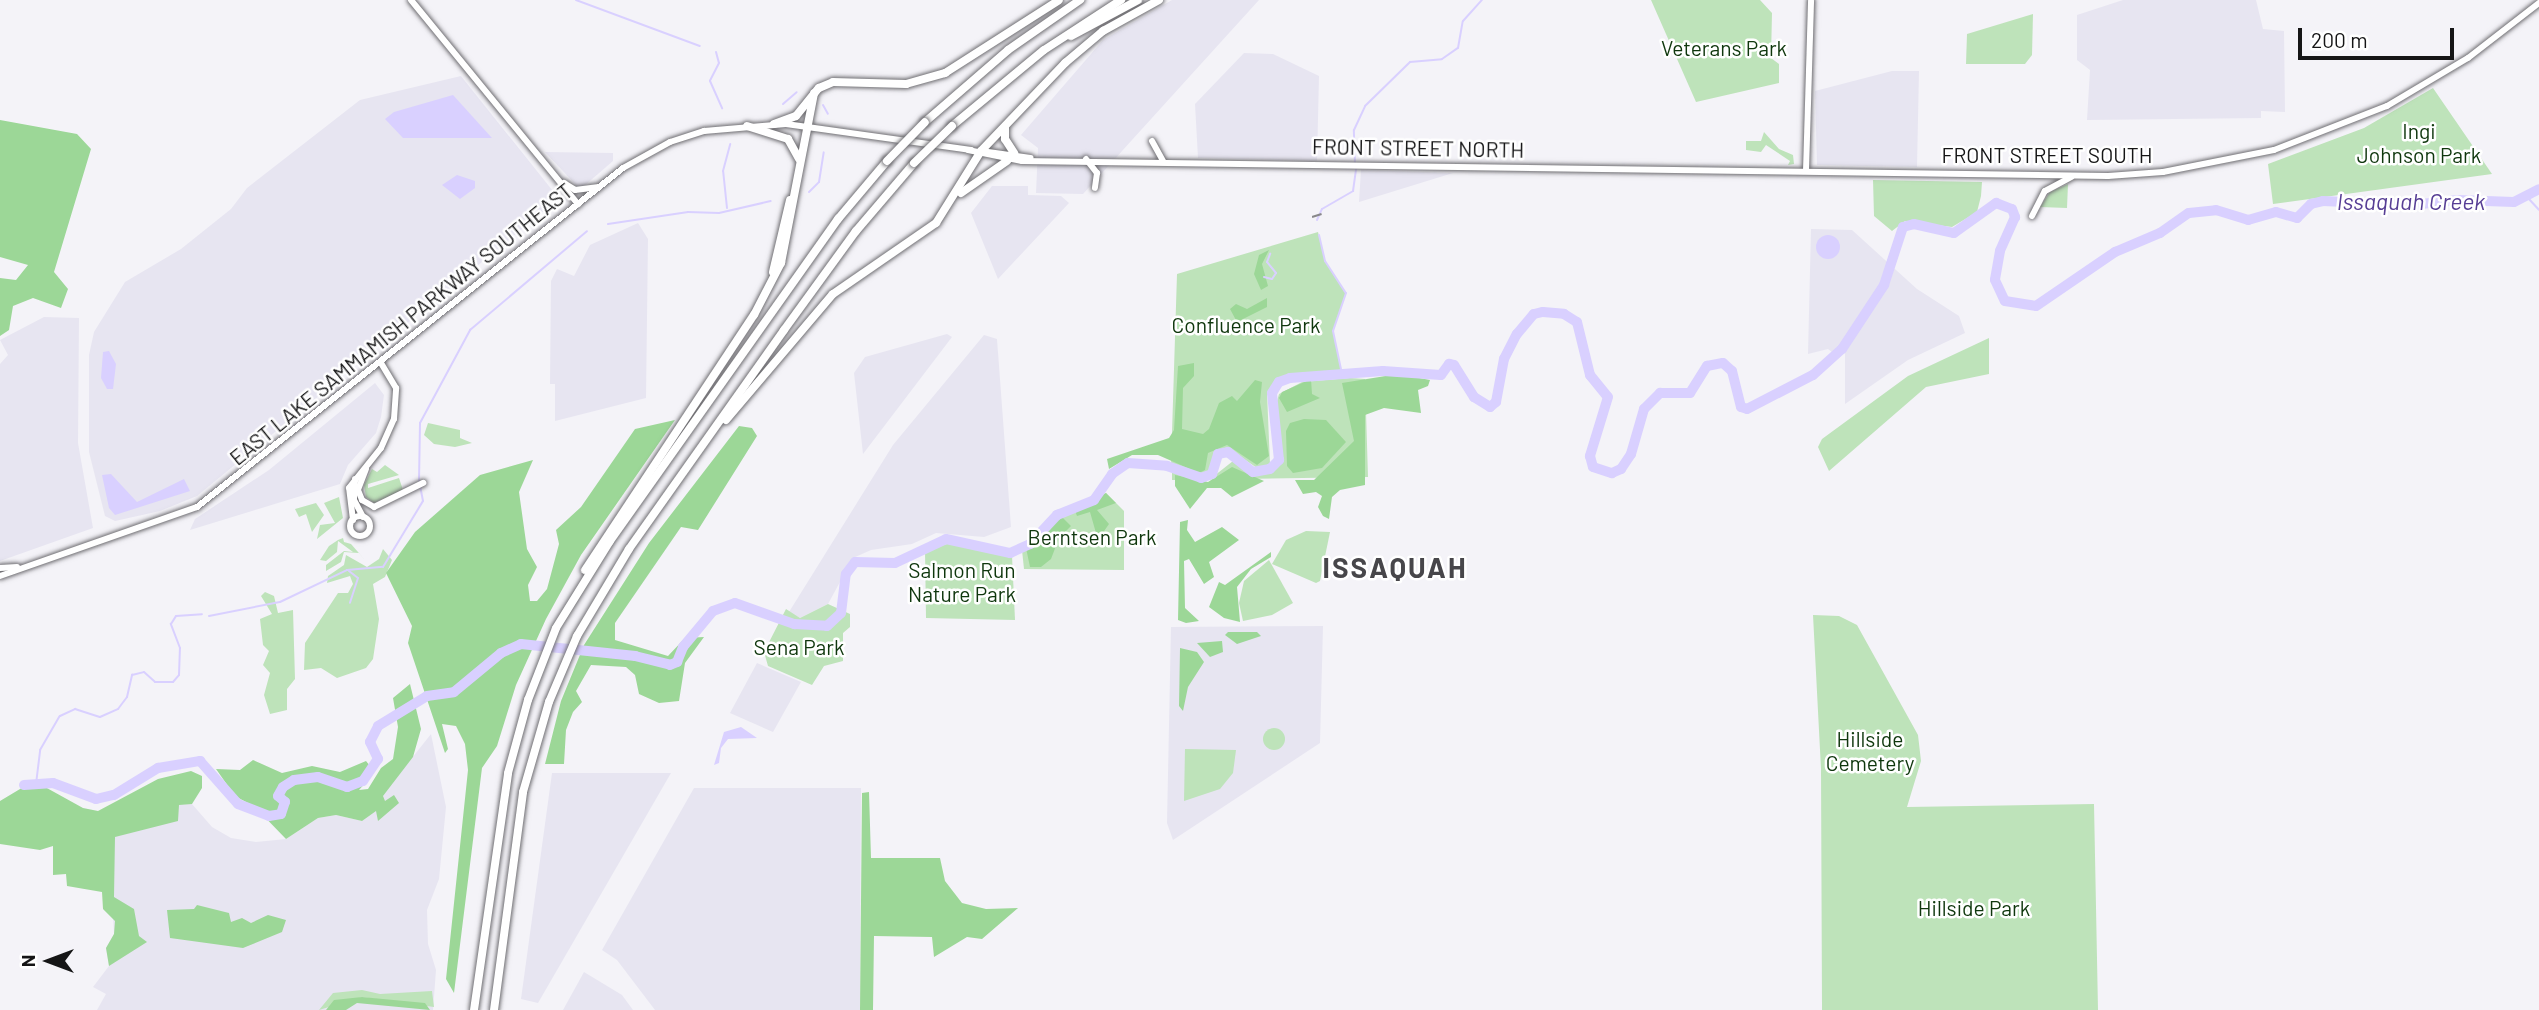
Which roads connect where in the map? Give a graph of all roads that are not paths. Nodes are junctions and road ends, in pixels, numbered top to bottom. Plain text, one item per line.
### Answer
1 (411, 0) edge
2 (1059, 0) edge
3 (1080, 0) edge
4 (1121, 0) edge
5 (1138, 0) edge
6 (1158, 0) edge
7 (1811, 0) edge
8 (2539, 3) edge
9 (1044, 50) junction
10 (814, 93) junction
11 (774, 124) junction
12 (747, 125) junction
13 (806, 125) junction
14 (1006, 125) junction
15 (1152, 141) dead end
16 (980, 153) junction
17 (1014, 153) junction
18 (1031, 158) junction
19 (1086, 159) junction
20 (1007, 161) junction
21 (1163, 161) junction
22 (799, 165) junction
23 (1806, 171) junction
24 (554, 176) junction
25 (2074, 176) junction
26 (600, 187) junction
27 (1095, 188) dead end
28 (951, 202) junction
29 (578, 204) junction
30 (2032, 216) dead end
31 (381, 363) junction
32 (722, 422) junction
33 (369, 464) junction
34 (356, 477) junction
35 (423, 483) dead end
36 (363, 517) junction
37 (353, 520) junction
38 (17, 567) junction
39 (0, 568) edge
40 (0, 576) edge
41 (568, 607) junction
42 (474, 1010) edge
43 (494, 1010) edge

1 - 24 main road
2 - 10 highway
3 - 41 highway, bridge
4 - 9 highway
5 - 9 highway
6 - 14 highway
7 - 23 main road
8 - 25 main road, FRONT STREET SOUTH
9 - 32 highway, bridge
10 - 11 highway
10 - 13 highway
11 - 12 main road, EAST LAKE SAMMAMISH PARKWAY SOUTHEAST
11 - 13 main road, EAST LAKE SAMMAMISH PARKWAY SOUTHEAST
12 - 22 highway
12 - 26 main road, EAST LAKE SAMMAMISH PARKWAY SOUTHEAST
13 - 16 main road, FRONT STREET NORTH
13 - 22 highway
14 - 16 highway
14 - 17 highway
15 - 21 main road
16 - 17 main road, FRONT STREET NORTH
16 - 20 main road, FRONT STREET NORTH
16 - 28 highway
17 - 18 main road, FRONT STREET NORTH
18 - 19 main road, FRONT STREET NORTH
18 - 20 main road, FRONT STREET NORTH
19 - 21 main road, FRONT STREET NORTH
19 - 27 main road
20 - 28 highway
21 - 23 main road, FRONT STREET NORTH
22 - 41 highway
23 - 25 main road, FRONT STREET SOUTH
24 - 26 main road
24 - 29 main road
25 - 30 main road
26 - 29 main road, EAST LAKE SAMMAMISH PARKWAY SOUTHEAST
28 - 32 highway
29 - 31 main road, EAST LAKE SAMMAMISH PARKWAY SOUTHEAST
31 - 33 main road
31 - 38 main road, EAST LAKE SAMMAMISH PARKWAY SOUTHEAST
32 - 43 highway
33 - 34 main road
33 - 35 main road
34 - 36 main road
34 - 37 main road
36 - 37 main road
36 - 37 main road
38 - 39 main road, EAST LAKE SAMMAMISH PARKWAY SOUTHEAST
38 - 40 main road, EAST LAKE SAMMAMISH PARKWAY SOUTHEAST
41 - 42 highway

